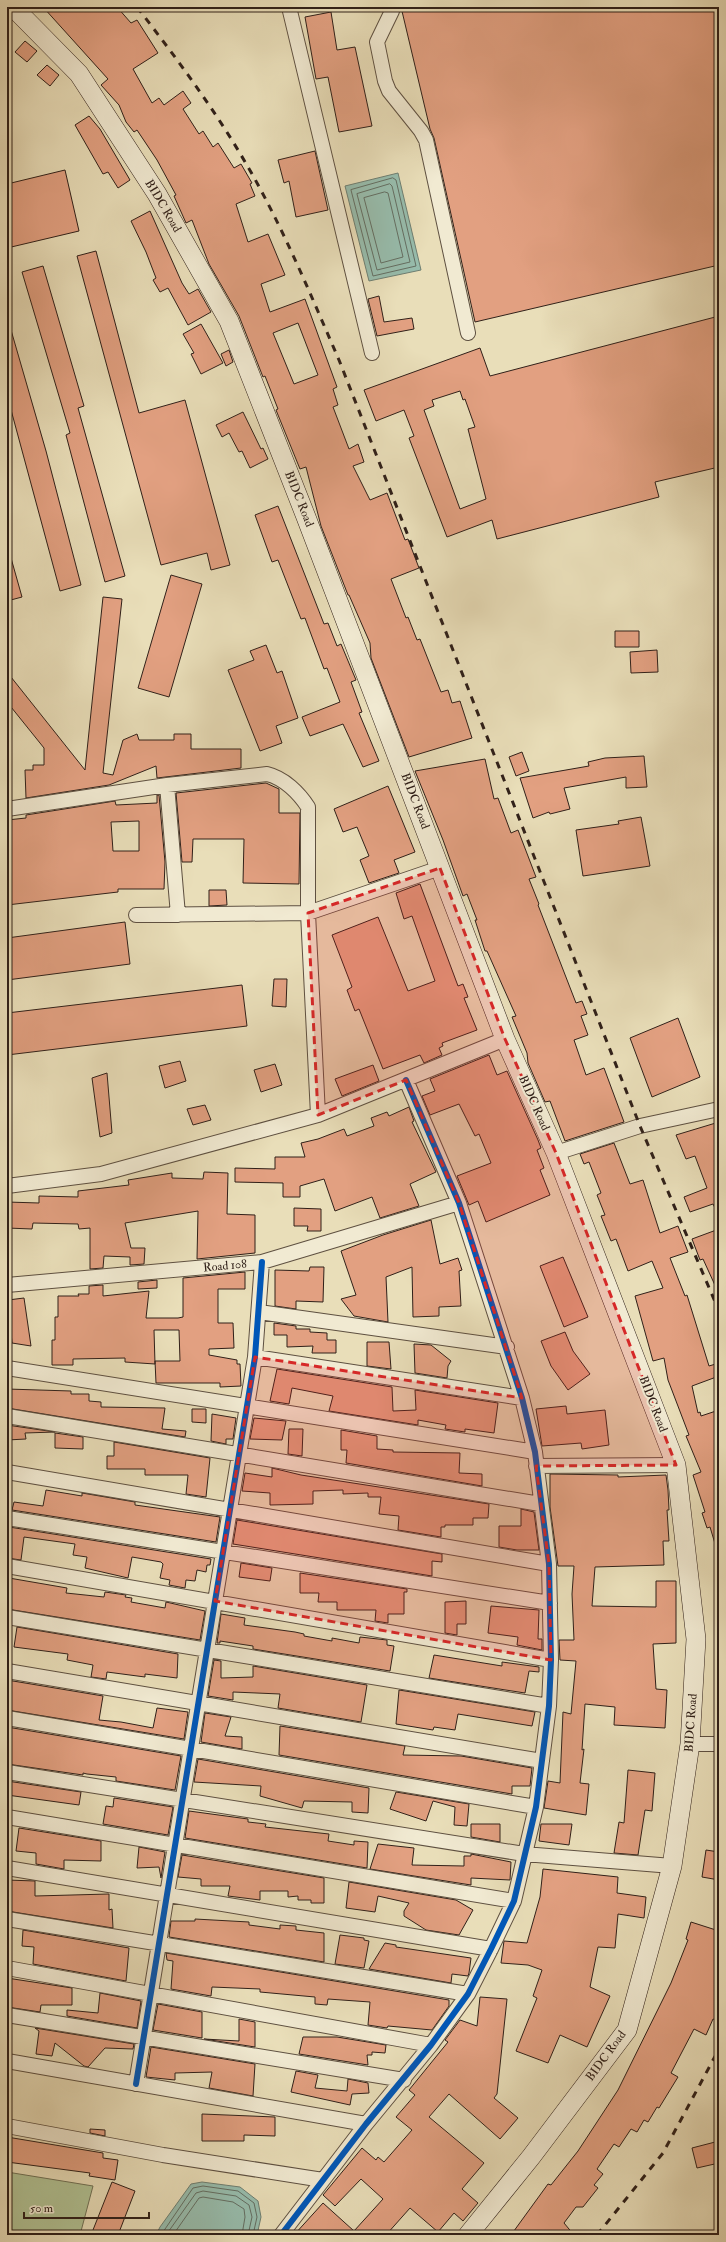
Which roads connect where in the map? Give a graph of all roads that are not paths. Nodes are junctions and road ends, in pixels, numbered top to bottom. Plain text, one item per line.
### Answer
1 (13, 7) edge
2 (289, 7) edge
3 (392, 7) edge
4 (468, 333) dead end
5 (372, 353) dead end
6 (167, 785) junction
7 (7, 808) edge
8 (440, 868) junction
9 (308, 914) junction
10 (136, 915) dead end
11 (178, 915) junction
12 (505, 1039) junction
13 (406, 1080) junction
14 (719, 1109) edge
15 (318, 1115) junction
16 (556, 1153) junction
17 (7, 1186) edge
18 (459, 1203) junction
19 (262, 1262) junction
20 (7, 1285) edge
21 (259, 1312) junction
22 (507, 1347) junction
23 (255, 1357) junction
24 (7, 1368) edge
25 (522, 1398) junction
26 (247, 1406) junction
27 (7, 1416) edge
28 (239, 1454) junction
29 (536, 1459) junction
30 (676, 1465) junction
31 (7, 1472) edge
32 (540, 1504) junction
33 (230, 1509) junction
34 (7, 1518) edge
35 (223, 1550) junction
36 (549, 1564) junction
37 (7, 1566) edge
38 (215, 1601) junction
39 (550, 1603) junction
40 (7, 1618) edge
41 (207, 1650) junction
42 (551, 1660) junction
43 (7, 1671) edge
44 (198, 1702) junction
45 (549, 1706) junction
46 (7, 1718) edge
47 (690, 1744) junction
48 (719, 1744) edge
49 (191, 1749) junction
50 (542, 1761) junction
51 (7, 1772) edge
52 (183, 1800) junction
53 (536, 1807) junction
54 (7, 1817) edge
55 (175, 1845) junction
56 (524, 1854) junction
57 (672, 1866) junction
58 (7, 1868) edge
59 (167, 1895) junction
60 (514, 1901) junction
61 (7, 1919) edge
62 (159, 1944) junction
63 (491, 1949) junction
64 (7, 1968) edge
65 (151, 1994) junction
66 (468, 1994) junction
67 (7, 2015) edge
68 (144, 2038) junction
69 (432, 2045) junction
70 (7, 2061) edge
71 (404, 2080) junction
72 (136, 2084) junction
73 (366, 2124) junction
74 (7, 2126) edge
75 (323, 2180) junction
76 (281, 2235) edge
77 (468, 2235) edge

1 - 8 main road, BIDC Road
2 - 5 street
3 - 4 street
6 - 7 street
6 - 9 street
6 - 11 street
8 - 9 street
8 - 12 main road, BIDC Road
9 - 11 street
9 - 15 street
10 - 11 street
12 - 13 street
12 - 16 main road, BIDC Road
13 - 15 street
13 - 18 street
14 - 16 street
15 - 17 street
16 - 30 main road, BIDC Road
18 - 19 street, Road 108
18 - 22 street
19 - 20 street, Road 108
19 - 21 street
21 - 22 street
21 - 23 street
22 - 25 street
23 - 25 street
23 - 26 street
24 - 26 street
25 - 29 street
26 - 28 street
26 - 29 street
27 - 28 street
28 - 32 street
28 - 33 street
29 - 30 street
29 - 32 street
30 - 47 main road, BIDC Road
31 - 33 street
32 - 36 street
33 - 35 street
33 - 36 street
34 - 35 street
35 - 38 street
35 - 39 street
36 - 39 street
37 - 38 street
38 - 41 street
38 - 42 street
39 - 42 street
40 - 41 street
41 - 44 street
41 - 45 street
42 - 45 street
43 - 44 street
44 - 49 street
44 - 50 street
45 - 50 street
46 - 49 street
47 - 48 street
47 - 57 main road, BIDC Road
49 - 52 street
49 - 53 street
50 - 53 street
51 - 52 street
52 - 55 street
52 - 56 street
53 - 56 street
54 - 55 street
55 - 59 street
55 - 60 street
56 - 57 street
56 - 60 street
57 - 77 main road, BIDC Road
58 - 59 street
59 - 62 street
59 - 63 street
60 - 63 street
61 - 62 street
62 - 65 street
62 - 66 street
63 - 66 street
64 - 65 street
65 - 68 street
65 - 69 street
66 - 69 street
67 - 68 street
68 - 71 street
68 - 72 street
69 - 71 street
70 - 72 street
71 - 73 street
72 - 73 street
73 - 75 street
74 - 75 street
75 - 76 street

